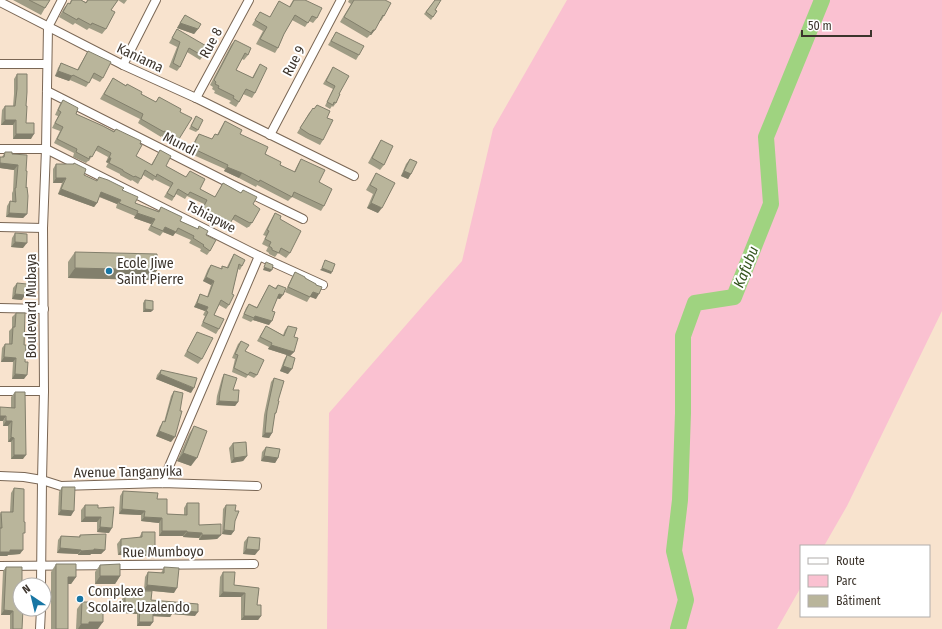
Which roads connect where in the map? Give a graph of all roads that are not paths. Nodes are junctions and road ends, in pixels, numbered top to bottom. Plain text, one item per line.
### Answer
1 (62, 0) edge
2 (156, 0) edge
3 (249, 0) edge
4 (341, 0) edge
5 (0, 2) edge
6 (48, 27) junction
7 (0, 64) edge
8 (46, 64) junction
9 (123, 65) junction
10 (47, 91) junction
11 (196, 98) junction
12 (270, 135) junction
13 (0, 149) edge
14 (46, 149) junction
15 (354, 176) dead end
16 (303, 219) dead end
17 (0, 227) edge
18 (43, 228) junction
19 (259, 256) junction
20 (322, 285) edge
21 (0, 308) edge
22 (44, 309) junction
23 (0, 390) edge
24 (44, 391) junction
25 (0, 476) edge
26 (42, 480) junction
27 (162, 483) junction
28 (257, 486) dead end
29 (254, 564) dead end
30 (0, 566) edge
31 (42, 566) junction
32 (41, 577) edge
33 (41, 617) edge
34 (40, 629) edge

1 - 6 street
2 - 9 street
3 - 11 street, Rue 8
4 - 12 street, Rue 9
5 - 6 street, Kaniama
6 - 8 street, Boulevard Mubaya
6 - 9 street, Kaniama
7 - 8 street
8 - 10 street, Boulevard Mubaya
9 - 11 street, Kaniama
10 - 14 street, Boulevard Mubaya
10 - 16 street, Mundi
11 - 12 street, Kaniama
12 - 15 street, Kaniama
13 - 14 street
14 - 18 street, Boulevard Mubaya
14 - 19 street, Tshiapwe
17 - 18 street
18 - 22 street, Boulevard Mubaya
19 - 20 street, Tshiapwe
19 - 27 street
21 - 22 street
22 - 24 street, Boulevard Mubaya
23 - 24 street
24 - 26 street, Boulevard Mubaya
25 - 26 street, Avenue Tanganyika
26 - 27 street, Avenue Tanganyika
26 - 31 street, Boulevard Mubaya
27 - 28 street, Avenue Tanganyika
29 - 31 street, Rue Mumboyo
30 - 31 street, Rue Mumboyo
31 - 32 street, Boulevard Mubaya
33 - 34 street

